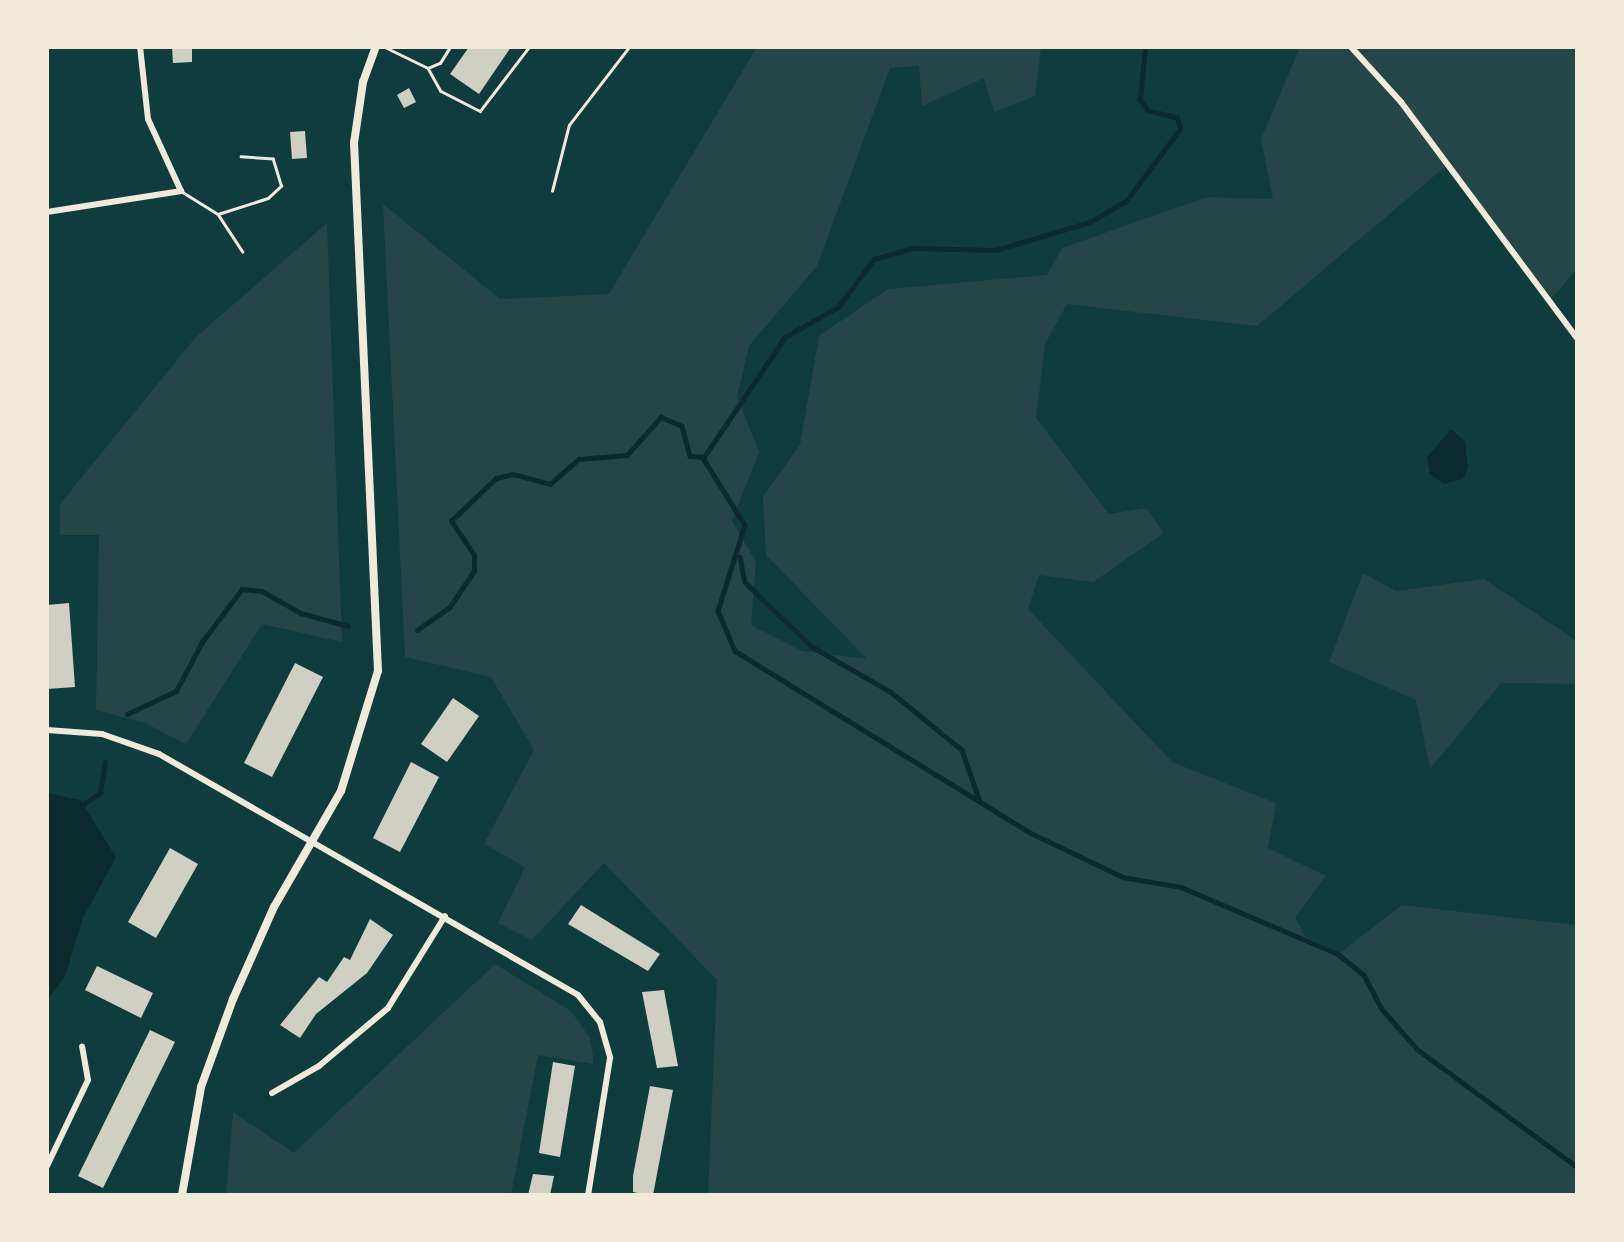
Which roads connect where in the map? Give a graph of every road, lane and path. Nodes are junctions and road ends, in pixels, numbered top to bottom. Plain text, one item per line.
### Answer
1 (140, 47) edge
2 (385, 47) edge
3 (450, 47) edge
4 (529, 47) edge
5 (629, 47) edge
6 (1351, 47) edge
7 (373, 50) edge
8 (428, 68) junction
9 (242, 157) dead end
10 (181, 191) junction
11 (552, 191) dead end
12 (47, 212) edge
13 (218, 214) junction
14 (243, 252) dead end
15 (1577, 338) edge
16 (47, 730) edge
17 (312, 841) junction
18 (445, 916) junction
19 (82, 1047) dead end
20 (272, 1093) dead end
21 (47, 1167) edge
22 (183, 1195) edge
23 (588, 1195) edge

1 - 10 street
2 - 8 lane
3 - 8 lane
4 - 8 lane
5 - 11 lane
6 - 15 street
7 - 17 main road
9 - 13 lane
10 - 12 street
10 - 13 lane
13 - 14 lane
16 - 17 street
17 - 18 street
17 - 22 main road
18 - 20 street
18 - 23 street
19 - 21 street

